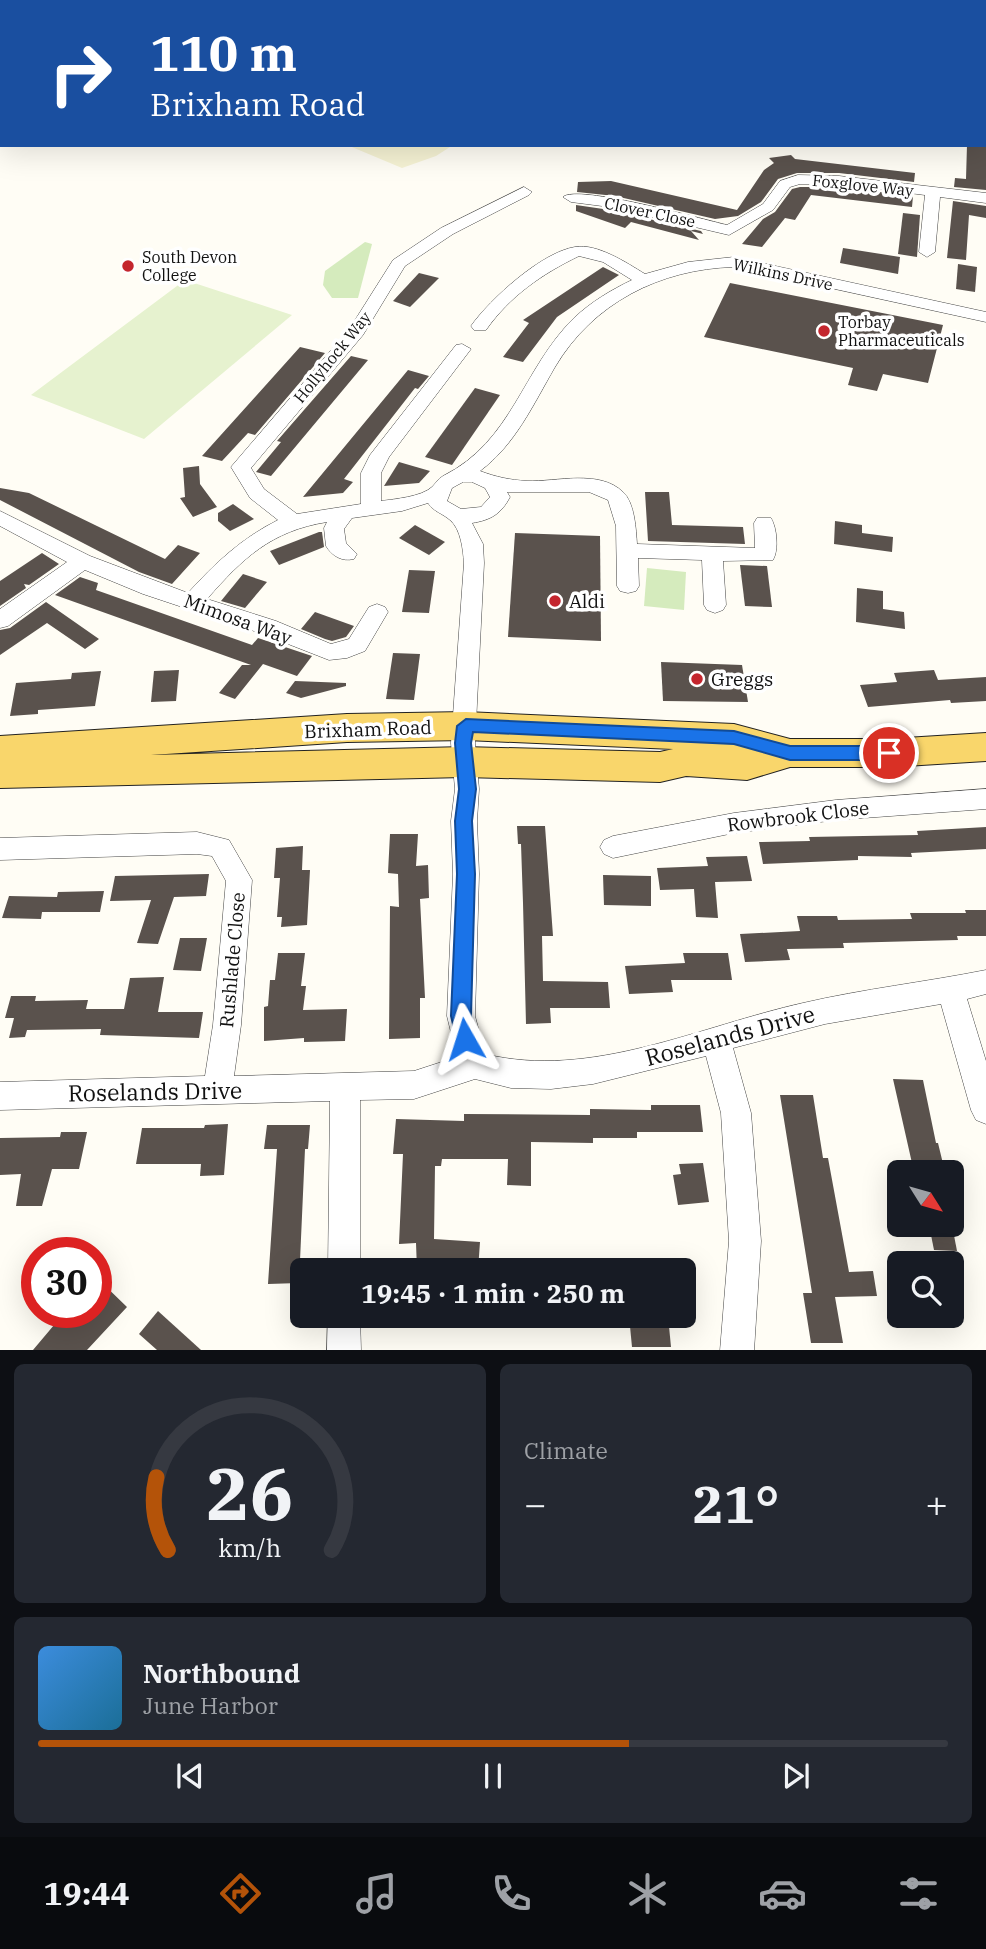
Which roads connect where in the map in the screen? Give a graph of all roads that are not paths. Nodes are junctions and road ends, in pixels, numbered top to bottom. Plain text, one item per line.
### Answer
1 (524, 192) dead end
2 (933, 192) junction
3 (571, 197) dead end
4 (986, 198) edge
5 (729, 230) junction
6 (586, 252) joint
7 (927, 252) dead end
8 (719, 262) junction
9 (643, 280) junction
10 (986, 317) edge
11 (480, 326) dead end
12 (462, 349) dead end
13 (493, 450) junction
14 (458, 477) junction
15 (491, 494) junction
16 (445, 506) junction
17 (371, 508) junction
18 (347, 511) junction
19 (0, 518) edge
20 (293, 521) junction
21 (764, 523) dead end
22 (473, 544) junction
23 (628, 551) junction
24 (712, 553) junction
25 (347, 554) dead end
26 (83, 561) junction
27 (628, 586) dead end
28 (192, 603) junction
29 (715, 605) dead end
30 (377, 612) dead end
31 (0, 620) edge
32 (464, 744) junction
33 (986, 747) edge
34 (0, 750) edge
35 (790, 753) junction
36 (0, 774) edge
37 (986, 800) edge
38 (613, 847) dead end
39 (0, 849) edge
40 (986, 982) edge
41 (950, 988) junction
42 (716, 1040) junction
43 (475, 1065) junction
44 (345, 1086) junction
45 (218, 1089) junction
46 (0, 1096) edge
47 (986, 1111) edge
48 (344, 1258) edge
49 (344, 1328) edge
50 (344, 1350) edge
51 (737, 1350) edge

1 - 20 street, Hollyhock Way
2 - 4 street, Foxglove Way
2 - 5 street, Foxglove Way
2 - 7 street, Foxglove Way
3 - 5 street, Clover Close
5 - 8 street
6 - 9 street
6 - 11 street
8 - 9 street, Wilkins Drive
8 - 10 street, Wilkins Drive
9 - 13 street, Wilkins Drive
12 - 17 street
13 - 14 street, Wilkins Drive
13 - 15 street, Wilkins Drive
14 - 15 street
14 - 16 street, Wilkins Drive
15 - 16 street
15 - 22 street, Wilkins Drive
15 - 23 street
16 - 17 street
16 - 22 street, Wilkins Drive
17 - 18 street
18 - 20 street
18 - 25 street
19 - 26 street, Mimosa Way
20 - 28 street
21 - 24 street
22 - 32 street, Wilkins Drive
23 - 24 street
23 - 27 street
24 - 29 street
26 - 28 street, Mimosa Way
26 - 31 street
28 - 30 street, Mimosa Way
32 - 34 main road, Brixham Road
32 - 35 main road, Brixham Road
32 - 35 main road
32 - 36 main road, Brixham Road
32 - 43 street
33 - 35 main road, Brixham Road
37 - 38 street, Rowbrook Close
39 - 45 street, Rushlade Close
40 - 41 street, Roselands Drive
41 - 42 street, Roselands Drive
41 - 47 street
42 - 43 street, Roselands Drive
42 - 51 street
43 - 44 street, Roselands Drive
44 - 45 street, Roselands Drive
44 - 48 street
45 - 46 street, Roselands Drive
49 - 50 street

